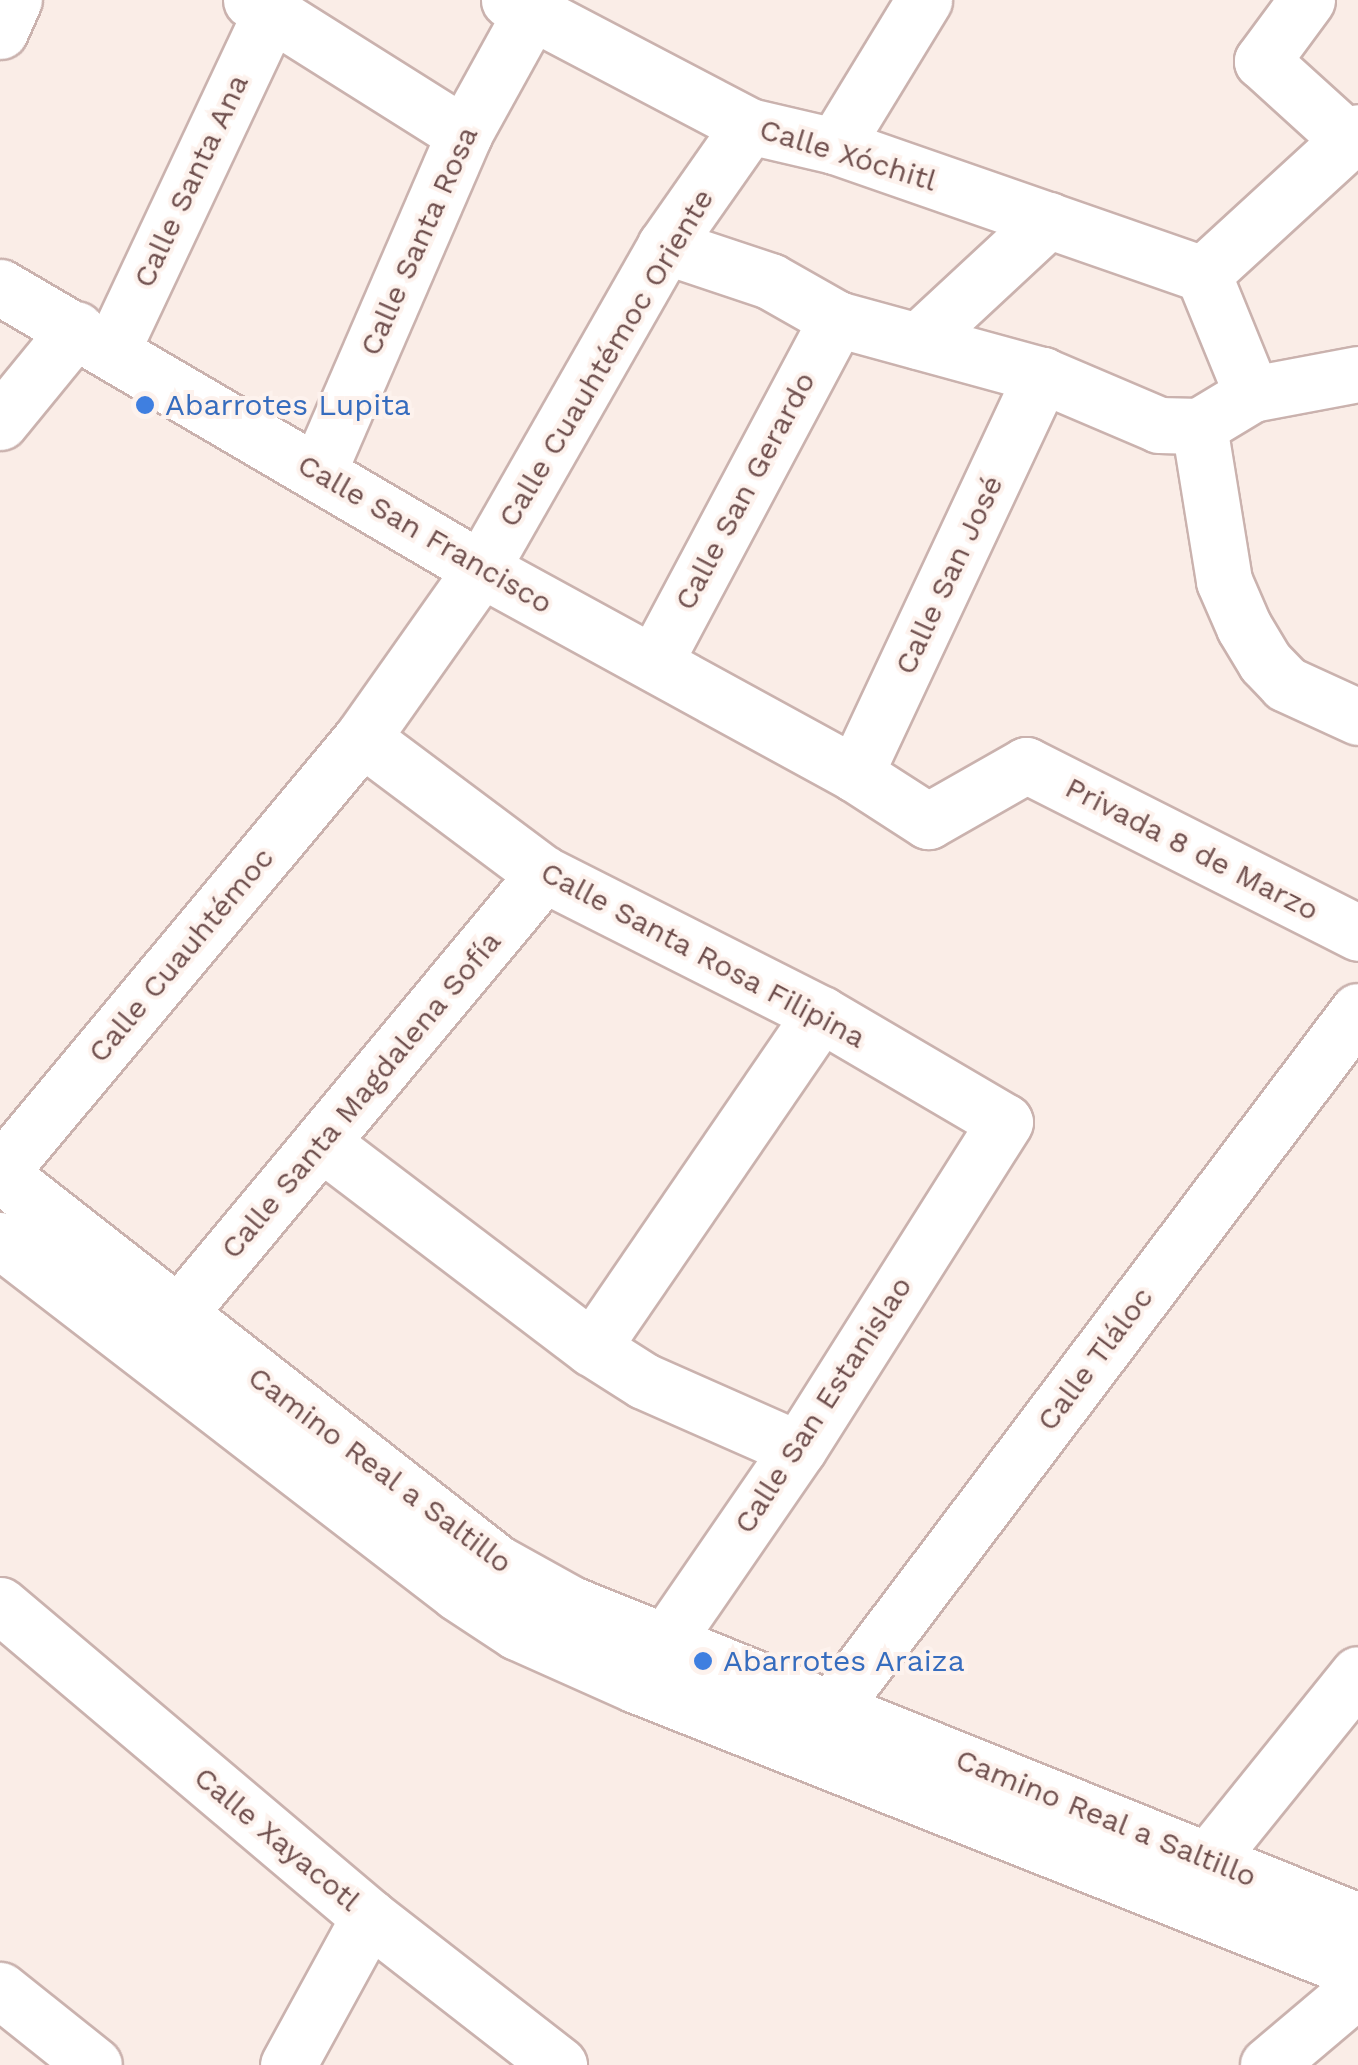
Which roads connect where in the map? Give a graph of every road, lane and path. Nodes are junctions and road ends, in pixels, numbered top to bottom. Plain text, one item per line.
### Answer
1 (14, 0) edge
2 (924, 0) edge
3 (1307, 0) edge
4 (525, 5) edge
5 (261, 6) edge
6 (0, 31) edge
7 (749, 126) junction
8 (464, 134) junction
9 (1353, 136) edge
10 (835, 146) junction
11 (1048, 220) junction
12 (665, 246) junction
13 (1203, 274) junction
14 (0, 286) edge
15 (837, 320) junction
16 (94, 340) junction
17 (918, 342) junction
18 (1358, 374) edge
19 (1042, 376) junction
20 (1252, 394) junction
21 (0, 422) edge
22 (1199, 426) junction
23 (318, 472) junction
24 (481, 569) junction
25 (654, 663) junction
26 (1358, 717) edge
27 (362, 738) junction
28 (1026, 765) joint
29 (855, 774) junction
30 (544, 874) junction
31 (1358, 932) edge
32 (1358, 1011) edge
33 (821, 1014) junction
34 (1005, 1122) joint
35 (323, 1144) junction
36 (0, 1173) edge
37 (0, 1240) edge
38 (177, 1315) junction
39 (592, 1348) junction
40 (798, 1448) junction
41 (0, 1606) edge
42 (651, 1663) junction
43 (1358, 1674) edge
44 (832, 1708) junction
45 (1193, 1879) junction
46 (369, 1916) junction
47 (1358, 1921) edge
48 (1358, 1970) edge
49 (1358, 1989) edge
50 (0, 1990) edge
51 (94, 2065) edge
52 (288, 2065) edge
53 (559, 2065) edge
54 (1268, 2065) edge

1 - 6 street
2 - 10 street
3 - 9 street
4 - 7 street, Calle Xóchitl
4 - 8 street, Calle Santa Rosa
5 - 8 street
5 - 16 street, Calle Santa Ana
7 - 10 street, Calle Xóchitl
7 - 12 street, Calle Cuauhtémoc Oriente
8 - 23 street, Calle Santa Rosa
9 - 13 street
10 - 11 street, Calle Xóchitl
11 - 13 street, Calle Xóchitl
11 - 17 street
12 - 15 street
12 - 24 street, Calle Cuauhtémoc Oriente
13 - 20 street
14 - 16 street, Calle San Francisco
15 - 17 street
15 - 25 street, Calle San Gerardo
16 - 21 street, Calle Santa Ana
16 - 23 street, Calle San Francisco
17 - 19 street
18 - 20 street
19 - 22 street
19 - 29 street, Calle San José
20 - 22 street
22 - 26 street
23 - 24 street, Calle San Francisco
24 - 25 street, Calle San Francisco
24 - 27 street, Calle Cuauhtémoc Oriente
25 - 29 street, Calle San Francisco
27 - 30 street, Calle Santa Rosa Filipina
27 - 36 street, Calle Cuauhtémoc
28 - 29 street, Calle San Francisco
28 - 31 street, Privada 8 de Marzo
30 - 33 street, Calle Santa Rosa Filipina
30 - 35 street, Calle Santa Magdalena Sofía
32 - 44 street, Calle Tláloc
33 - 34 street, Calle Santa Rosa Filipina
33 - 39 street
34 - 40 street, Calle San Estanislao
35 - 38 street, Calle Santa Magdalena Sofía
35 - 39 street
36 - 38 street, Camino Real a Saltillo
37 - 42 street, Camino Real a Saltillo
38 - 42 street, Camino Real a Saltillo
39 - 40 street
40 - 42 street, Calle San Estanislao
41 - 46 street, Calle Xayacotl
42 - 44 street, Camino Real a Saltillo
42 - 45 street, Camino Real a Saltillo
43 - 45 street
44 - 45 street, Camino Real a Saltillo
45 - 47 street, Camino Real a Saltillo
45 - 48 street, Camino Real a Saltillo
46 - 52 street
46 - 53 street, Calle Xayacotl
49 - 54 street
50 - 51 street

